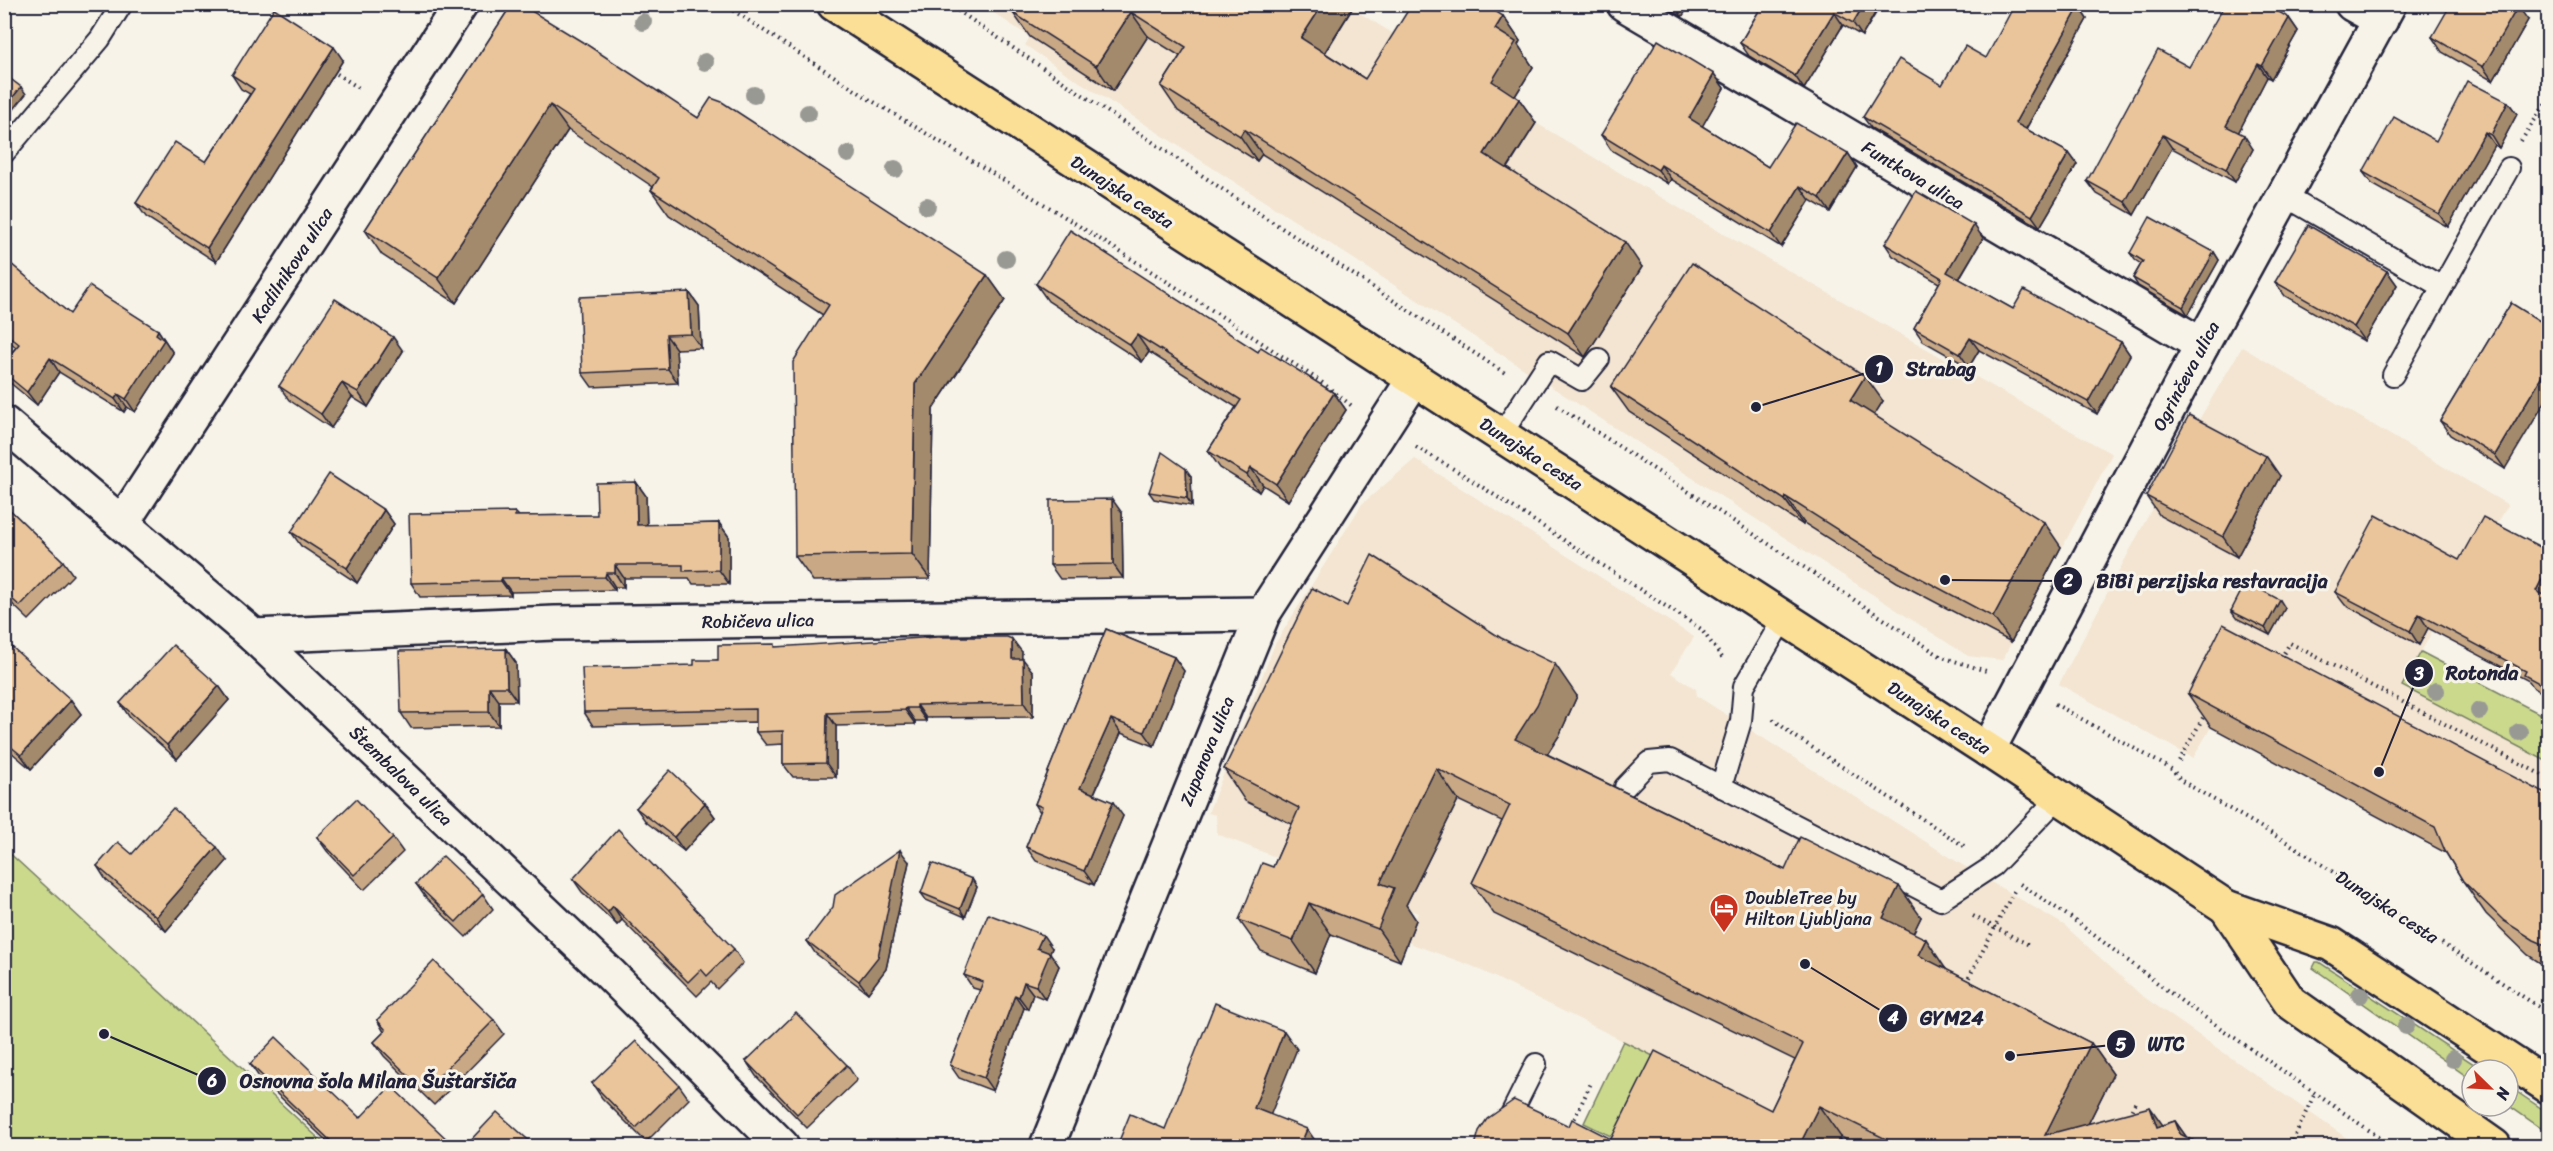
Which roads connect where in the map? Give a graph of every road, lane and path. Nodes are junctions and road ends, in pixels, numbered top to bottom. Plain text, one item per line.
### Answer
1 (122, 4) edge
2 (460, 4) edge
3 (723, 4) edge
4 (834, 4) edge
5 (948, 4) edge
6 (1624, 4) edge
7 (2352, 4) edge
8 (2385, 12) edge
9 (2548, 100) edge
10 (4, 153) edge
11 (2509, 168) joint
12 (2284, 196) junction
13 (2442, 287) junction
14 (2202, 345) junction
15 (1599, 359) dead end
16 (2393, 375) dead end
17 (1414, 379) junction
18 (1531, 390) junction
19 (1356, 410) dead end
20 (4, 423) edge
21 (1501, 435) junction
22 (1409, 443) dead end
23 (122, 523) junction
24 (1263, 614) junction
25 (1783, 619) junction
26 (254, 636) junction
27 (2272, 654) edge
28 (1725, 662) dead end
29 (1997, 674) dead end
30 (2049, 701) dead end
31 (2207, 711) edge
32 (1771, 716) dead end
33 (1988, 750) junction
34 (2179, 761) dead end
35 (2548, 778) edge
36 (1625, 787) dead end
37 (1721, 787) junction
38 (2059, 796) junction
39 (1969, 850) dead end
40 (2019, 883) dead end
41 (1941, 900) junction
42 (2226, 907) junction
43 (2070, 917) dead end
44 (1994, 927) junction
45 (2031, 946) dead end
46 (2548, 989) edge
47 (1962, 990) edge
48 (2545, 996) dead end
49 (2548, 1013) edge
50 (1536, 1064) dead end
51 (1592, 1081) dead end
52 (2548, 1086) edge
53 (2315, 1093) junction
54 (2137, 1099) dead end
55 (2128, 1118) edge
56 (1567, 1133) edge
57 (2490, 1145) edge
58 (782, 1146) edge
59 (1047, 1146) edge
60 (1495, 1146) edge
61 (2290, 1146) edge
62 (2392, 1146) edge

1 - 10 lane
2 - 23 street, Kadilnikova ulica
3 - 19 path
4 - 17 main road, Dunajska cesta
5 - 18 path
6 - 14 street, Funtkova ulica
7 - 8 street
8 - 12 street, Ogrinčeva ulica
9 - 11 path
11 - 13 lane
12 - 13 lane
12 - 14 street, Ogrinčeva ulica
13 - 16 lane
14 - 33 street, Ogrinčeva ulica
15 - 18 lane
17 - 21 main road, Dunajska cesta
17 - 24 street, Zupanova ulica
18 - 21 lane
18 - 29 path
20 - 23 street, Štembalova ulica
21 - 25 main road, Dunajska cesta
22 - 28 path
23 - 26 street, Štembalova ulica
24 - 26 street, Robičeva ulica
24 - 59 street, Zupanova ulica
25 - 33 main road, Dunajska cesta
25 - 37 lane
26 - 58 street, Štembalova ulica
27 - 35 path
30 - 49 path, Dunajska cesta
31 - 34 path
32 - 39 path
33 - 38 main road, Dunajska cesta
36 - 37 lane
37 - 41 lane
38 - 41 lane
38 - 42 main road, Dunajska cesta
40 - 44 path
41 - 44 path
42 - 52 main road, Dunajska cesta
42 - 57 main road, Dunajska cesta
43 - 53 path
44 - 45 path
44 - 47 path
46 - 48 path
50 - 60 lane
51 - 56 path
53 - 61 path
53 - 62 path
54 - 55 path

